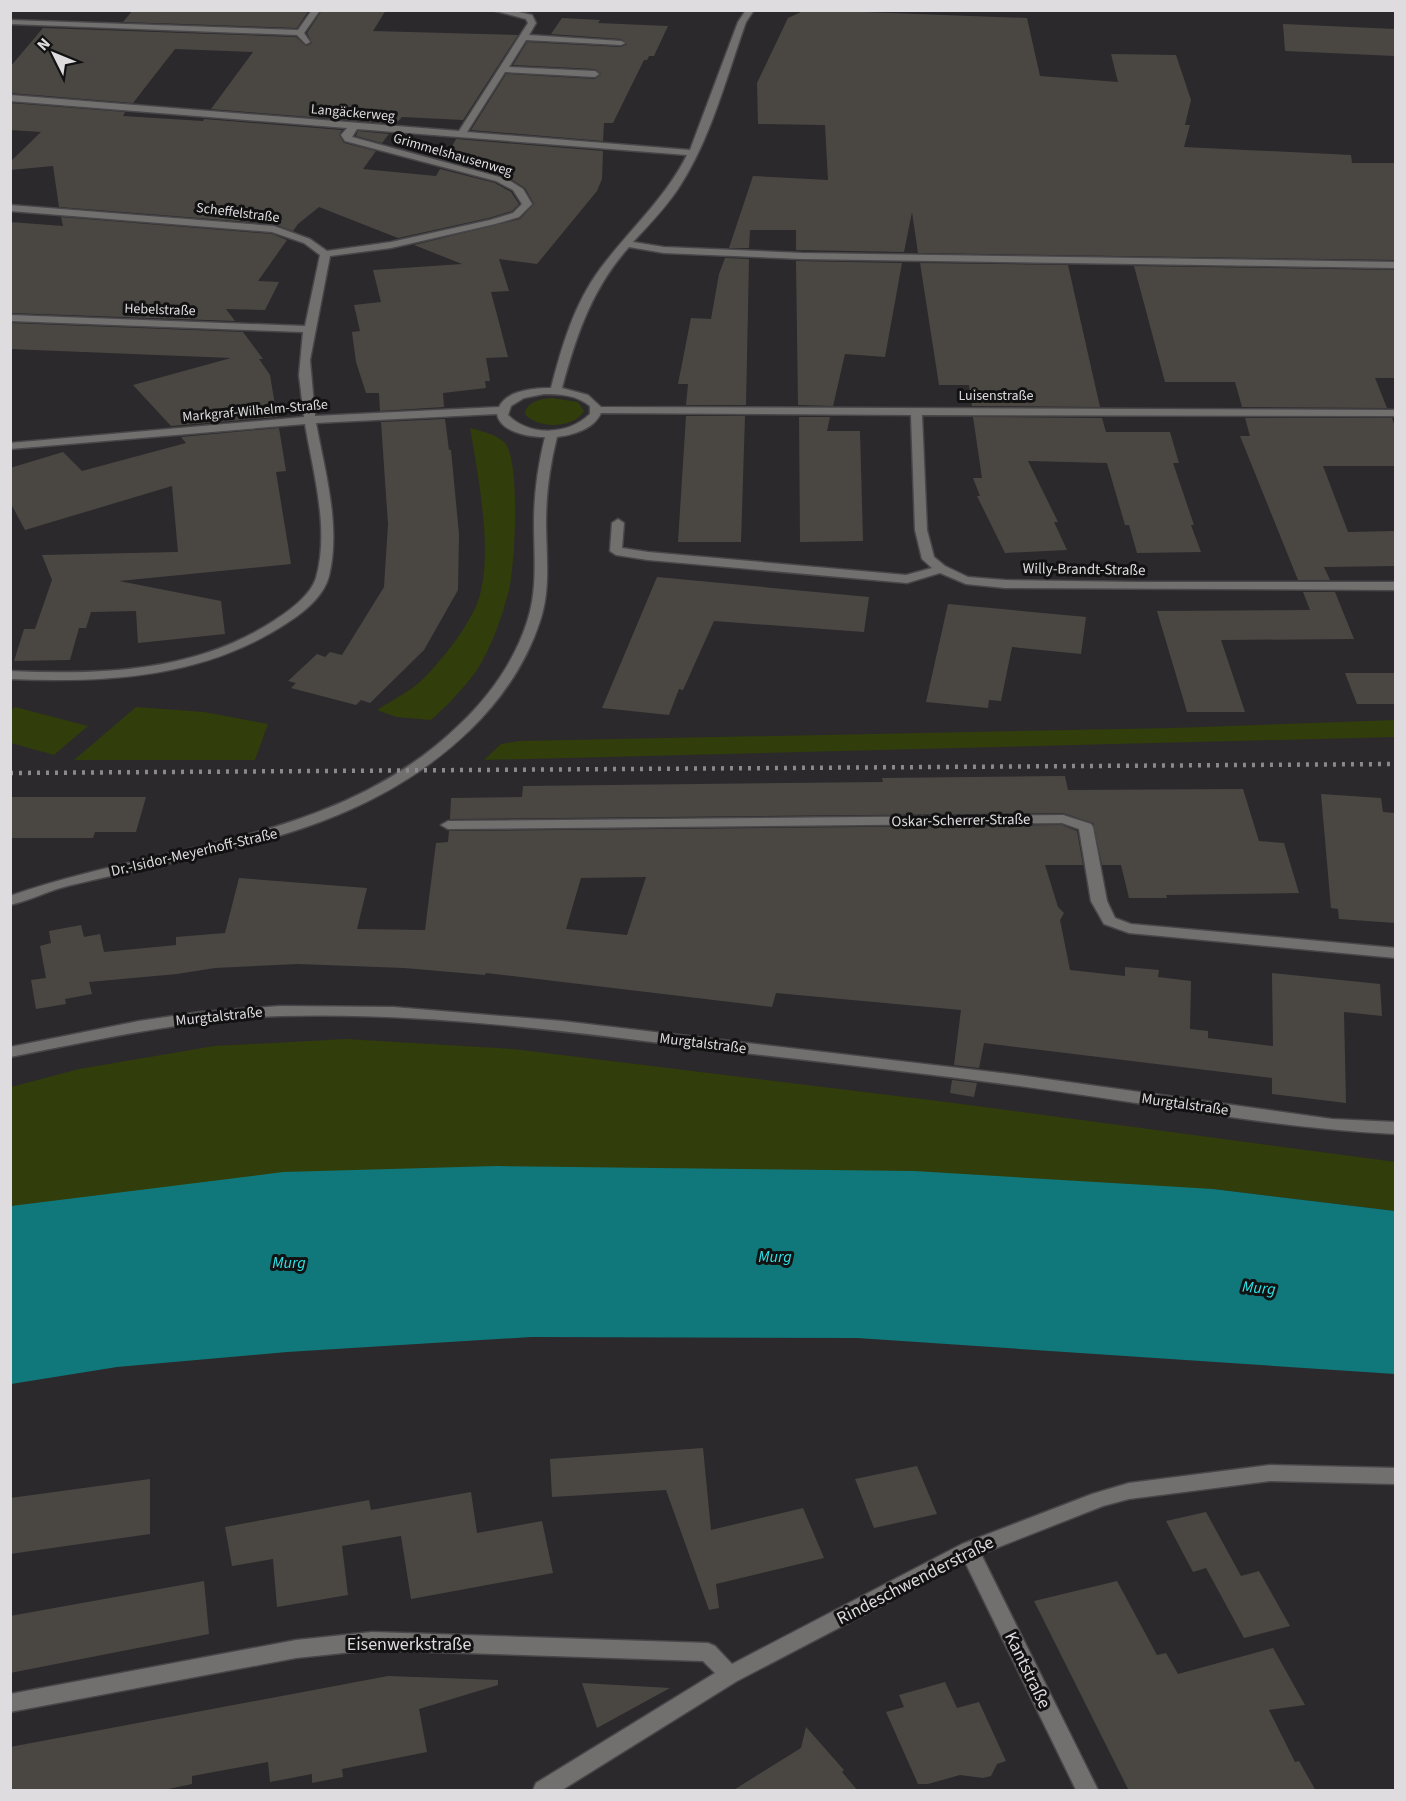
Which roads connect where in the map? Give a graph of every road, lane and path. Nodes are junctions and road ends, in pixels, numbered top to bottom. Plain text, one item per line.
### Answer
1 (316, 10) edge
2 (496, 10) edge
3 (750, 10) edge
4 (10, 22) edge
5 (300, 33) junction
6 (523, 37) junction
7 (306, 42) dead end
8 (621, 43) dead end
9 (504, 69) junction
10 (595, 74) dead end
11 (10, 98) edge
12 (354, 126) junction
13 (461, 135) junction
14 (693, 153) junction
15 (10, 208) edge
16 (627, 244) junction
17 (325, 254) junction
18 (1395, 265) edge
19 (10, 318) edge
20 (309, 329) junction
21 (556, 391) junction
22 (502, 410) junction
23 (596, 410) junction
24 (916, 410) junction
25 (1395, 413) edge
26 (309, 420) junction
27 (552, 433) junction
28 (10, 446) edge
29 (618, 523) dead end
30 (941, 569) junction
31 (1395, 586) edge
32 (10, 675) edge
33 (447, 825) dead end
34 (10, 901) edge
35 (1395, 953) edge
36 (10, 1052) edge
37 (1395, 1128) edge
38 (1395, 1476) edge
39 (969, 1550) junction
40 (730, 1675) junction
41 (10, 1703) edge
42 (544, 1791) edge
43 (1088, 1791) edge

1 - 5 street
2 - 6 street
3 - 14 street
4 - 5 street
5 - 7 street
6 - 8 street
6 - 9 street
9 - 10 street
9 - 13 street
11 - 12 street, Langäckerweg
12 - 13 street, Langäckerweg
12 - 17 street, Grimmelshausenweg
13 - 14 street, Langäckerweg
14 - 16 street
15 - 17 street, Scheffelstraße
16 - 18 street
16 - 21 street
17 - 20 street
19 - 20 street, Hebelstraße
20 - 26 street
21 - 22 street
21 - 23 street
22 - 26 street, Markgraf-Wilhelm-Straße
22 - 27 street
23 - 24 street, Luisenstraße
23 - 27 street
24 - 25 street, Luisenstraße
24 - 30 street
26 - 28 street, Markgraf-Wilhelm-Straße
26 - 32 street
27 - 34 street, Dr.-Isidor-Meyerhoff-Straße
29 - 30 street
30 - 31 street, Willy-Brandt-Straße
33 - 35 street, Oskar-Scherrer-Straße
36 - 37 street, Murgtalstraße
38 - 39 street, Rindeschwenderstraße
39 - 40 street, Rindeschwenderstraße
39 - 43 street, Kantstraße
40 - 41 street, Eisenwerkstraße
40 - 42 street, Rindeschwenderstraße

